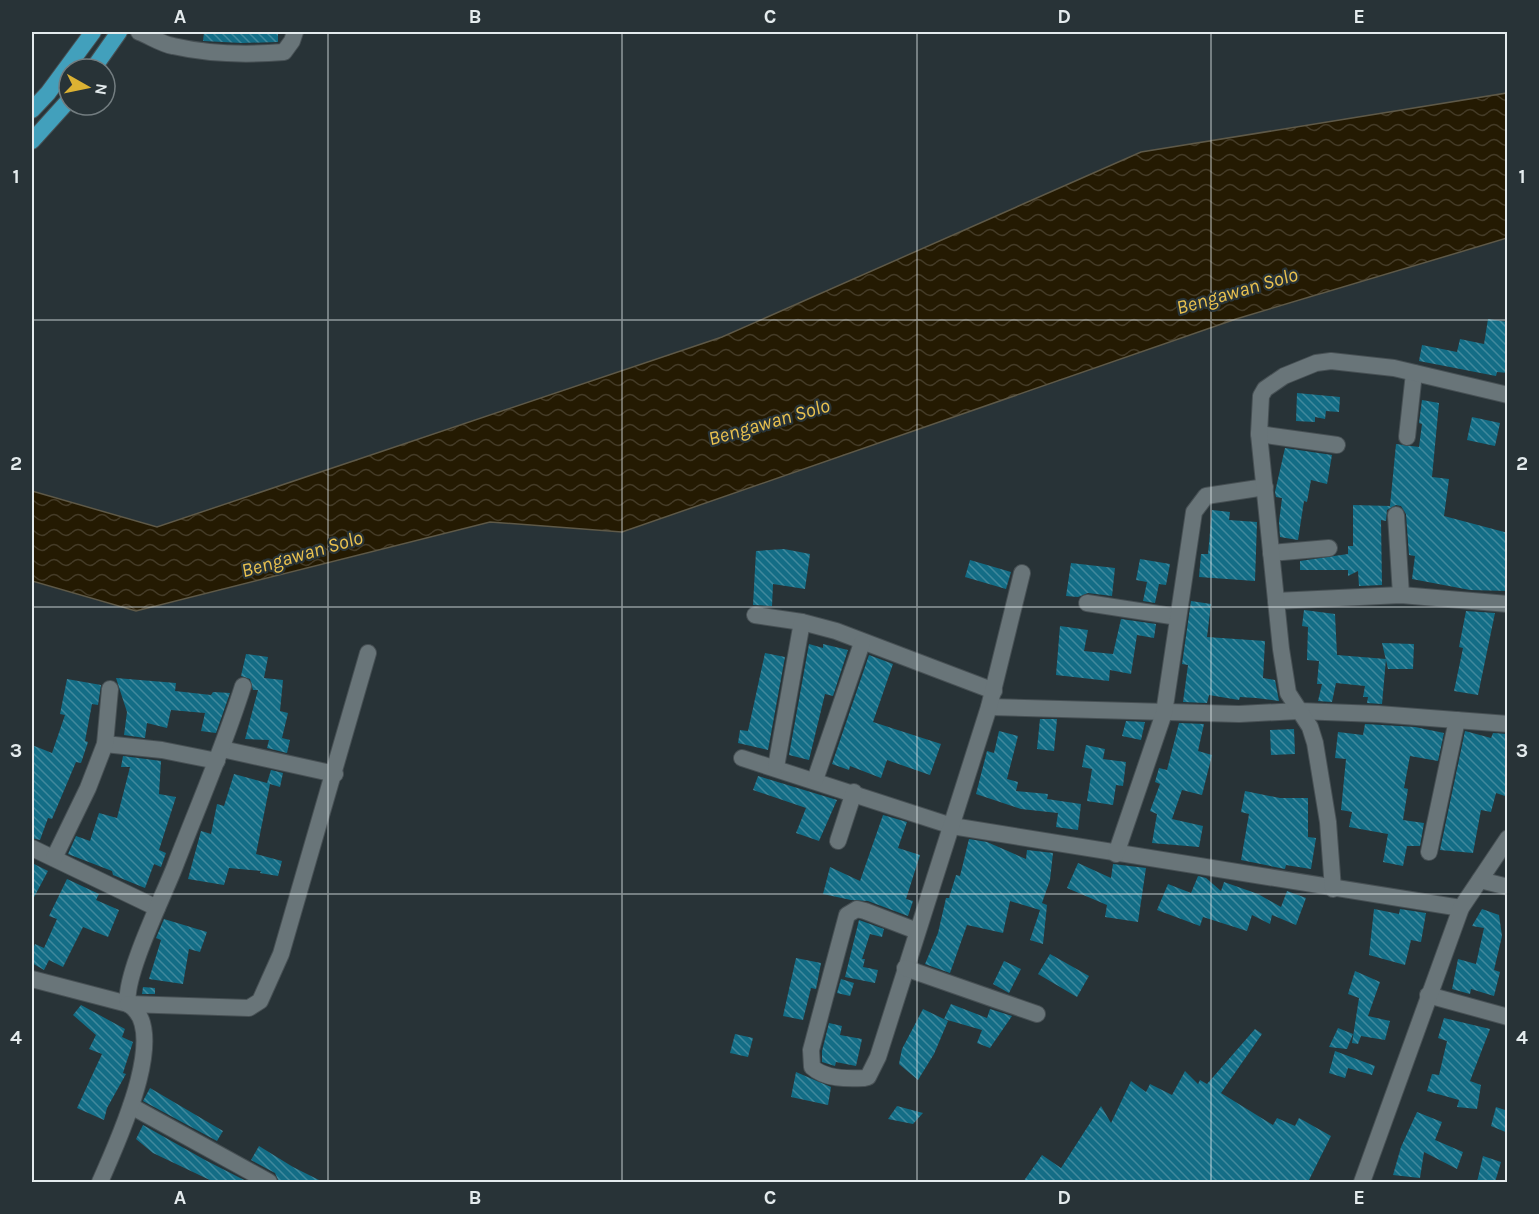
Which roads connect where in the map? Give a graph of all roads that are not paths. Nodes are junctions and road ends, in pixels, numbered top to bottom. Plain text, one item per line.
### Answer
1 (93, 32) edge
2 (119, 32) edge
3 (139, 32) edge
4 (295, 32) edge
5 (101, 57) edge
6 (32, 110) edge
7 (57, 113) edge
8 (32, 141) edge
9 (1414, 373) junction
10 (1508, 395) edge
11 (1259, 434) junction
12 (1407, 436) dead end
13 (1337, 445) dead end
14 (1265, 487) junction
15 (1396, 515) dead end
16 (1329, 548) dead end
17 (1271, 553) junction
18 (1022, 573) dead end
19 (1401, 595) junction
20 (1276, 601) junction
21 (1087, 603) dead end
22 (1508, 604) edge
23 (755, 615) dead end
24 (1178, 617) junction
25 (802, 622) junction
26 (862, 643) junction
27 (368, 653) dead end
28 (243, 686) dead end
29 (110, 689) dead end
30 (991, 699) junction
31 (1299, 711) junction
32 (1164, 713) junction
33 (1457, 720) junction
34 (1508, 724) edge
35 (105, 744) junction
36 (219, 755) junction
37 (742, 758) dead end
38 (776, 767) junction
39 (335, 774) junction
40 (814, 780) junction
41 (855, 792) junction
42 (952, 826) junction
43 (1508, 838) edge
44 (838, 841) dead end
45 (32, 849) edge
46 (1429, 852) dead end
47 (1116, 854) junction
48 (54, 858) junction
49 (1480, 880) junction
50 (1508, 887) edge
51 (1333, 889) junction
52 (157, 908) junction
53 (1461, 908) junction
54 (917, 931) junction
55 (906, 968) junction
56 (32, 979) edge
57 (1428, 995) junction
58 (128, 1004) junction
59 (1037, 1014) dead end
60 (1508, 1017) edge
61 (130, 1106) junction
62 (100, 1182) edge
63 (269, 1182) edge
64 (1363, 1182) edge

1 - 6 highway
2 - 5 highway
3 - 4 street
7 - 8 highway
9 - 10 street
9 - 11 street
9 - 12 street
11 - 13 street
11 - 14 street
14 - 17 street
14 - 24 street
15 - 19 street
16 - 17 street
17 - 20 street
18 - 30 street
19 - 20 street
19 - 22 street
20 - 31 street
21 - 24 street
23 - 25 street
24 - 32 street
25 - 26 street
25 - 38 street
26 - 30 street
26 - 40 street
27 - 39 street
28 - 36 street
29 - 35 street
30 - 32 street
30 - 42 street
31 - 32 street
31 - 33 street
31 - 51 street
32 - 47 street
33 - 34 street
33 - 46 street
35 - 36 street
35 - 48 street
36 - 39 street
36 - 52 street
37 - 38 street
38 - 40 street
39 - 58 street
40 - 41 street
41 - 42 street
41 - 44 street
42 - 47 street
42 - 54 street
43 - 49 street
45 - 48 street
47 - 51 street
48 - 52 street
49 - 50 street
49 - 53 street
51 - 53 street
52 - 58 street
53 - 57 street
54 - 55 street
54 - 55 street
55 - 59 street
56 - 58 street
57 - 60 street
57 - 64 street
58 - 61 street
61 - 62 street
61 - 63 street

